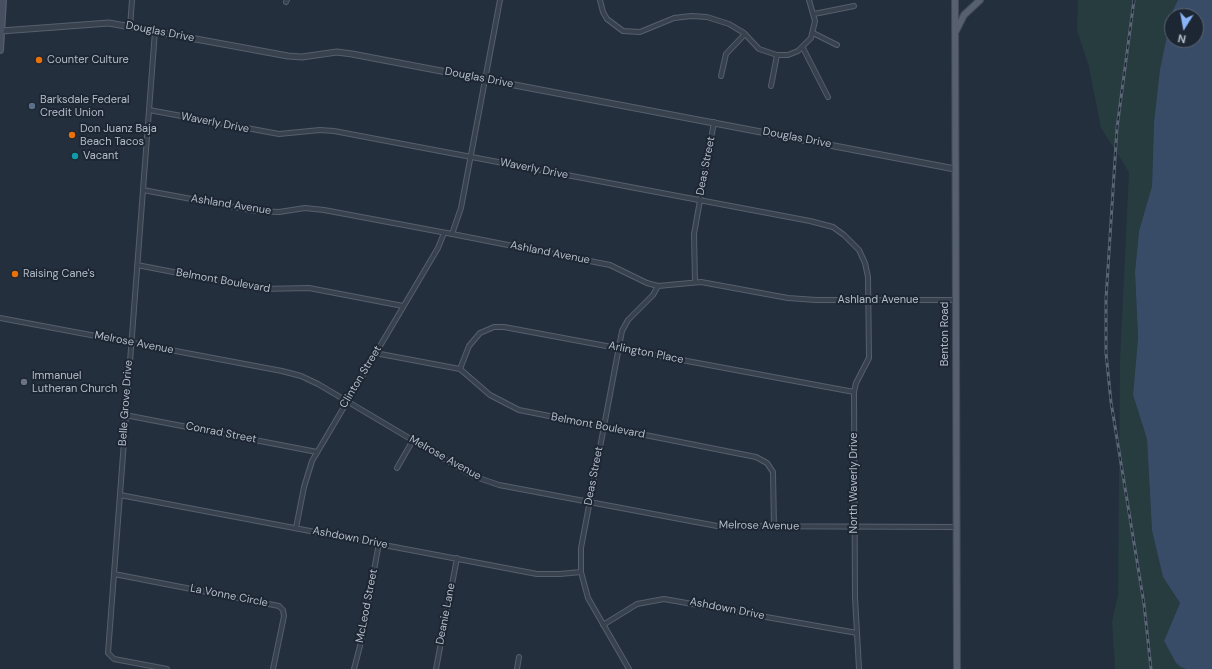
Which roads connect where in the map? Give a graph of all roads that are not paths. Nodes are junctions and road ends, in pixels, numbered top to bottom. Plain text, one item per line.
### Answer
1 (3, 0) edge
2 (132, 0) edge
3 (500, 0) edge
4 (600, 0) edge
5 (809, 0) edge
6 (955, 0) edge
7 (980, 0) edge
8 (854, 6) dead end
9 (814, 14) junction
10 (130, 26) junction
11 (1, 31) edge
12 (155, 31) junction
13 (955, 32) junction
14 (813, 33) junction
15 (745, 34) junction
16 (837, 45) dead end
17 (803, 48) junction
18 (0, 50) edge
19 (777, 55) junction
20 (721, 76) dead end
21 (485, 79) junction
22 (771, 86) dead end
23 (828, 97) dead end
24 (149, 110) junction
25 (714, 122) junction
26 (470, 157) junction
27 (955, 168) junction
28 (143, 190) junction
29 (700, 200) junction
30 (444, 233) junction
31 (452, 234) junction
32 (137, 265) junction
33 (695, 282) junction
34 (658, 286) junction
35 (868, 300) junction
36 (956, 300) junction
37 (403, 306) junction
38 (0, 318) edge
39 (131, 342) junction
40 (619, 348) junction
41 (375, 353) junction
42 (460, 369) junction
43 (854, 392) junction
44 (347, 401) junction
45 (126, 415) junction
46 (604, 427) junction
47 (413, 440) junction
48 (317, 452) junction
49 (397, 468) dead end
50 (120, 495) junction
51 (589, 502) junction
52 (774, 527) junction
53 (855, 527) junction
54 (955, 527) junction
55 (296, 528) junction
56 (379, 543) junction
57 (457, 558) junction
58 (581, 572) junction
59 (114, 574) junction
60 (603, 625) junction
61 (857, 634) junction
62 (519, 657) dead end
63 (167, 669) edge
64 (273, 669) edge
65 (354, 669) edge
66 (436, 669) edge
67 (517, 669) edge
68 (629, 669) edge
69 (859, 669) edge
70 (957, 669) edge

1 - 11 main road
2 - 10 street
3 - 21 street
4 - 15 street
5 - 9 street
6 - 13 main road, Benton Road
7 - 13 main road
8 - 9 street
9 - 14 street
10 - 11 street, Douglas Drive
10 - 12 street, Douglas Drive
11 - 18 main road
12 - 21 street, Douglas Drive
12 - 24 street, Belle Grove Drive
13 - 27 main road, Benton Road
14 - 16 street
14 - 17 street
15 - 19 street
15 - 20 street
17 - 19 street
17 - 23 street
19 - 22 street
21 - 25 street, Douglas Drive
21 - 26 street
24 - 26 street, Waverly Drive
24 - 28 street, Belle Grove Drive
25 - 27 street, Douglas Drive
25 - 29 street, Deas Street
26 - 29 street, Waverly Drive
26 - 31 street
27 - 36 main road, Benton Road
28 - 30 street, Ashland Avenue
28 - 32 street, Belle Grove Drive
29 - 33 street, Deas Street
29 - 35 street, Waverly Drive
30 - 31 street, Ashland Avenue
30 - 37 street, Clinton Street
31 - 34 street, Ashland Avenue
32 - 37 street, Belmont Boulevard
32 - 39 street, Belle Grove Drive
33 - 34 street, Ashland Avenue
33 - 35 street, Ashland Avenue
34 - 40 street, Deas Street
35 - 36 street, Ashland Avenue
35 - 43 street, North Waverly Drive
36 - 54 main road, Benton Road
37 - 41 street, Clinton Street
38 - 39 street, Melrose Avenue
39 - 44 street, Melrose Avenue
39 - 45 street, Belle Grove Drive
40 - 42 street, Arlington Place
40 - 43 street, Arlington Place
40 - 46 street, Deas Street
41 - 42 street
41 - 44 street, Clinton Street
42 - 46 street, Belmont Boulevard
43 - 53 street, North Waverly Drive
44 - 47 street, Melrose Avenue
44 - 48 street, Clinton Street
45 - 48 street, Conrad Street
45 - 50 street, Belle Grove Drive
46 - 51 street, Deas Street
46 - 52 street, Belmont Boulevard
47 - 49 street
47 - 51 street, Melrose Avenue
48 - 55 street, Clinton Street
50 - 55 street, Ashdown Drive
50 - 59 street, Belle Grove Drive
51 - 52 street, Melrose Avenue
51 - 58 street, Deas Street
52 - 53 street, Melrose Avenue
53 - 54 street, Melrose Avenue
53 - 61 street, North Waverly Drive
54 - 70 main road, Benton Road
55 - 56 street, Ashdown Drive
56 - 57 street, Ashdown Drive
56 - 65 street, McLeod Street
57 - 58 street, Ashdown Drive
57 - 66 street, Deanie Lane
58 - 60 street, Deas Street
59 - 63 street, Belle Grove Drive
59 - 64 street, La Vonne Circle
60 - 61 street, Ashdown Drive
60 - 68 street, Deas Street
61 - 69 street, North Waverly Drive
62 - 67 street

